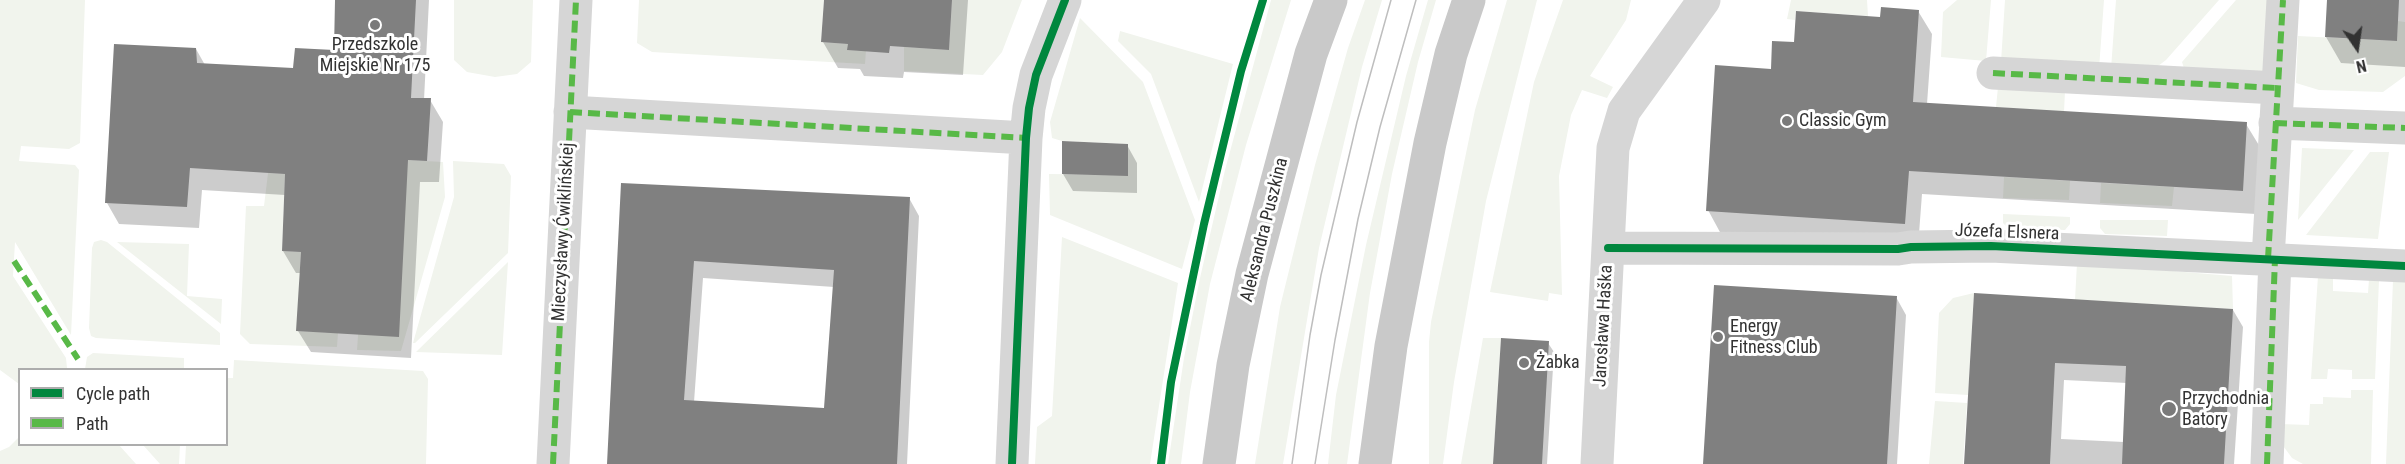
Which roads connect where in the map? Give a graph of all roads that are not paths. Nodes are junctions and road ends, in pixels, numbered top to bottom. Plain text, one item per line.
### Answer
1 (576, 0) edge
2 (1065, 0) edge
3 (1331, 0) edge
4 (1469, 0) edge
5 (1704, 0) edge
6 (2283, 0) edge
7 (1994, 73) dead end
8 (2277, 88) junction
9 (570, 112) junction
10 (2276, 123) junction
11 (2405, 128) edge
12 (1026, 138) junction
13 (1608, 248) junction
14 (2271, 259) junction
15 (2405, 266) edge
16 (553, 464) edge
17 (1012, 464) edge
18 (1219, 464) edge
19 (1375, 464) edge
20 (1597, 464) edge
21 (2266, 464) edge

1 - 9 street, Mieczysławy Ćwiklińskiej
2 - 12 street
3 - 18 main road, Aleksandra Puszkina
4 - 19 main road
5 - 13 street, Jarosława Haška
6 - 8 street
7 - 8 street
8 - 10 street
9 - 12 street
9 - 16 street, Mieczysławy Ćwiklińskiej
10 - 11 street
10 - 14 street
12 - 17 street
13 - 14 street, Józefa Elsnera
13 - 20 street, Jarosława Haška
14 - 15 street, Józefa Elsnera
14 - 21 street

